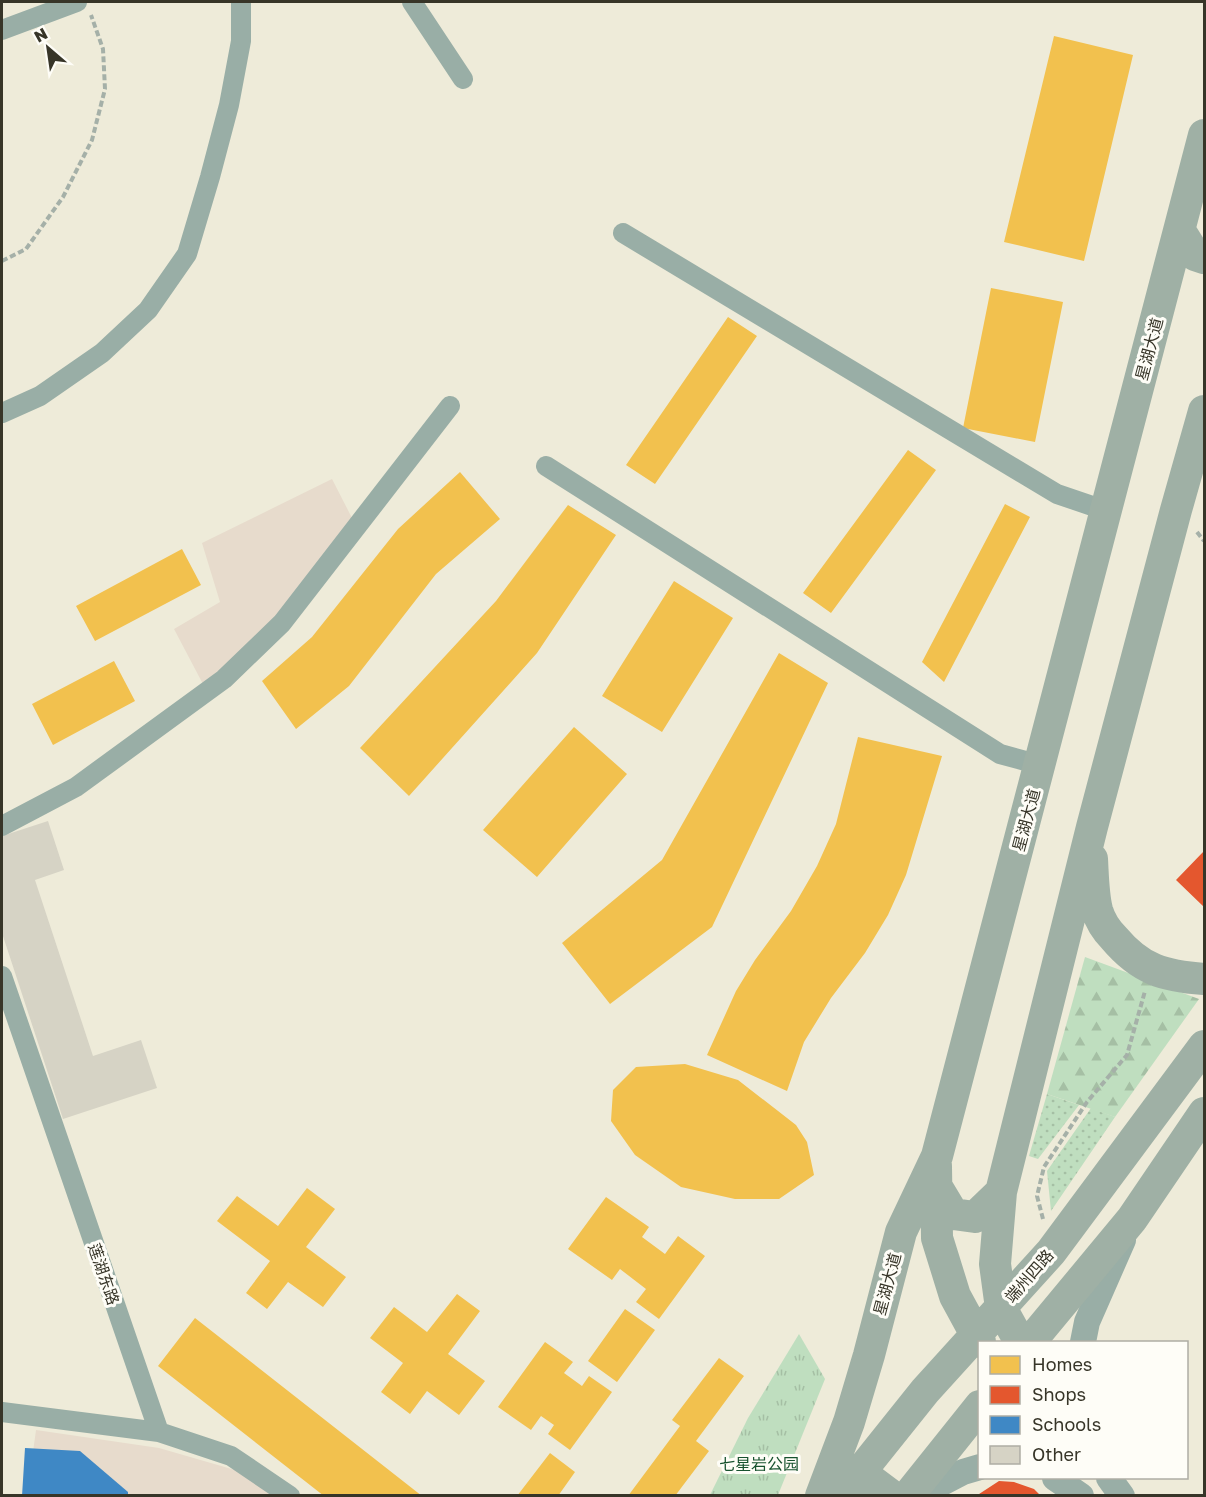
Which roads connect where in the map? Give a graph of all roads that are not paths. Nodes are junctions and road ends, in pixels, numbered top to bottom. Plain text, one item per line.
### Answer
1 (241, 2) edge
2 (412, 2) edge
3 (83, 6) edge
4 (2, 30) edge
5 (463, 79) dead end
6 (1204, 135) edge
7 (1180, 231) junction
8 (622, 233) dead end
9 (1204, 258) edge
10 (450, 406) dead end
11 (1204, 411) edge
12 (2, 413) edge
13 (546, 466) dead end
14 (1107, 511) junction
15 (1040, 765) junction
16 (2, 826) edge
17 (1092, 827) junction
18 (2, 976) edge
19 (1204, 979) edge
20 (1204, 1046) edge
21 (1204, 1113) edge
22 (1139, 1133) junction
23 (1173, 1157) junction
24 (936, 1170) junction
25 (1001, 1192) junction
26 (1132, 1219) junction
27 (1001, 1308) junction
28 (977, 1339) edge
29 (1019, 1341) edge
30 (1031, 1341) edge
31 (1083, 1341) edge
32 (978, 1408) edge
33 (2, 1412) edge
34 (159, 1432) junction
35 (978, 1468) edge
36 (1056, 1479) edge
37 (1075, 1479) edge
38 (1110, 1479) edge
39 (850, 1484) edge
40 (290, 1496) edge
41 (821, 1496) edge
42 (892, 1496) edge
43 (908, 1496) edge
44 (917, 1496) edge
45 (1081, 1496) edge
46 (1087, 1496) edge
47 (1122, 1496) edge

1 - 12 street
2 - 5 street
3 - 4 street
6 - 7 main road, 星湖大道
7 - 9 main road
7 - 14 main road, 星湖大道
8 - 14 street
10 - 16 street
11 - 17 main road
13 - 15 street
14 - 15 main road, 星湖大道
15 - 24 main road, 星湖大道
17 - 19 main road
17 - 25 main road
18 - 34 street, 莲湖东路
20 - 22 main road, 端州四路
21 - 23 main road
22 - 23 main road
22 - 27 main road, 端州四路
23 - 26 main road
24 - 25 main road
24 - 28 main road
24 - 41 main road, 星湖大道
25 - 27 main road
26 - 30 main road
26 - 31 street
27 - 28 main road, 端州四路
27 - 29 main road
28 - 39 main road, 端州四路
32 - 43 main road
33 - 34 street
34 - 40 street
35 - 44 street
36 - 45 street
37 - 46 street
38 - 47 street
39 - 42 main road

